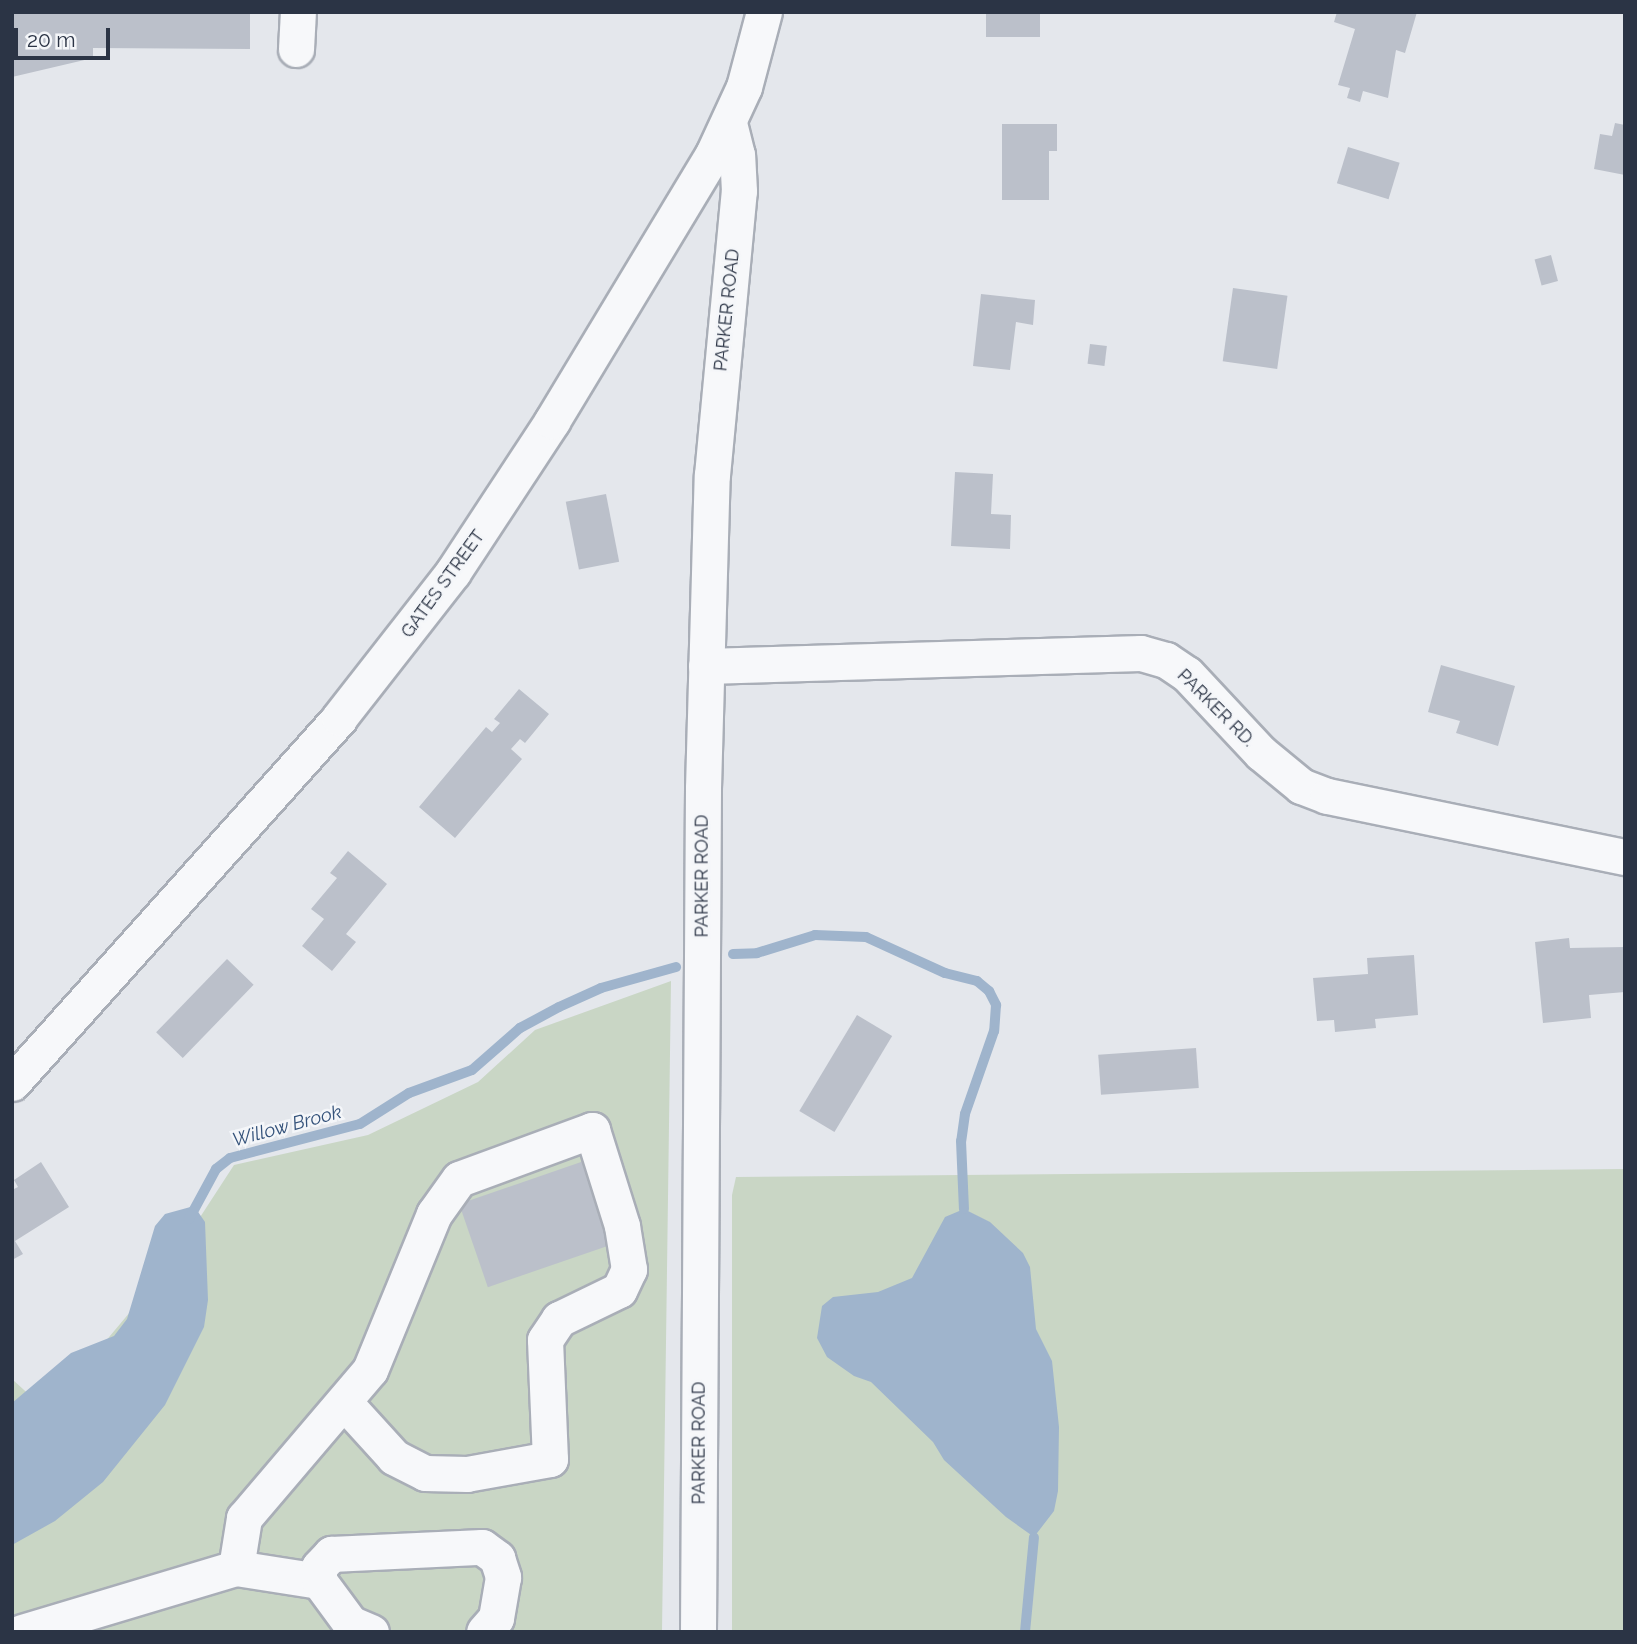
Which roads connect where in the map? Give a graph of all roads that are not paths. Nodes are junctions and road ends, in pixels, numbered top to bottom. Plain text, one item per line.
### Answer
1 (298, 12) edge
2 (764, 12) edge
3 (296, 49) dead end
4 (729, 123) junction
5 (706, 666) junction
6 (1625, 857) edge
7 (12, 1083) edge
8 (344, 1402) junction
9 (236, 1568) junction
10 (319, 1581) junction
11 (22, 1632) edge
12 (371, 1632) edge
13 (484, 1632) edge
14 (698, 1632) edge

1 - 3 street
2 - 4 street, GATES STREET
4 - 5 street, PARKER ROAD
4 - 7 street, GATES STREET
5 - 6 street, PARKER RD.
5 - 14 street, PARKER ROAD
8 - 8 street
8 - 9 street
9 - 10 street
9 - 11 street
10 - 12 street
10 - 13 street

